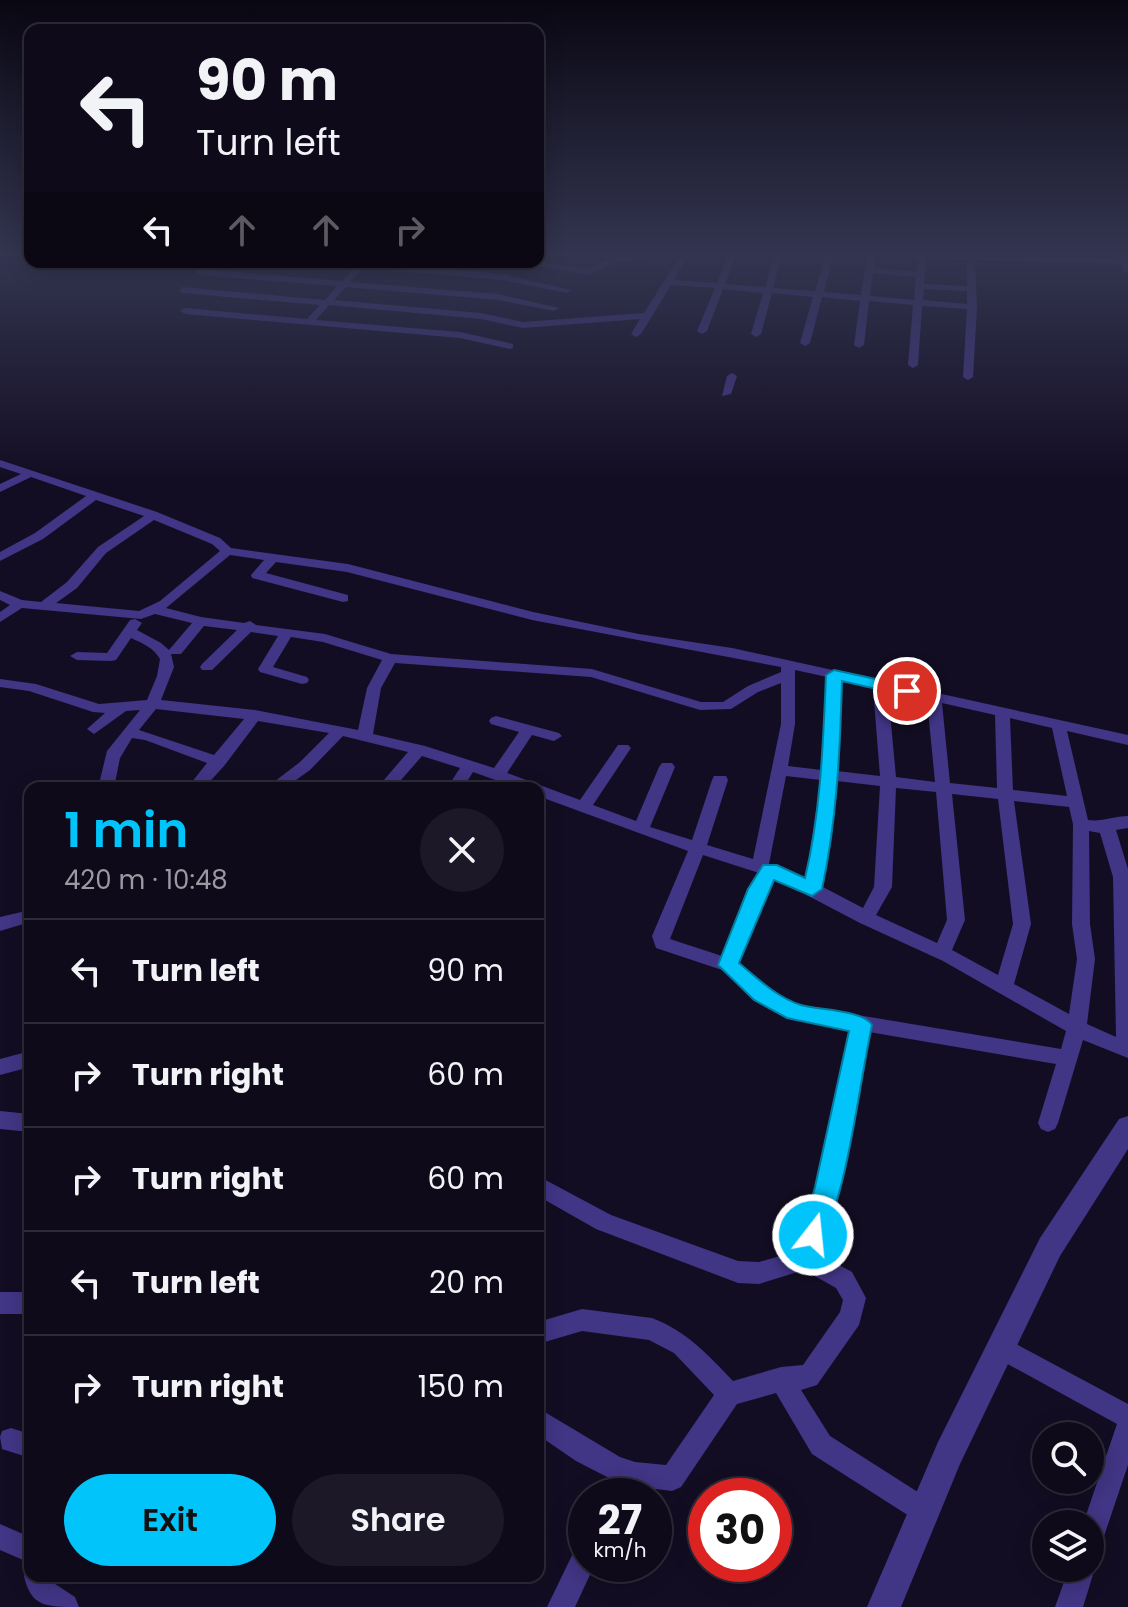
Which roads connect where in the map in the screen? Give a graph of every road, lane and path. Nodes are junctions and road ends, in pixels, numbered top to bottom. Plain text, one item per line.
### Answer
1 (413, 331) edge
2 (638, 331) edge
3 (757, 331) edge
4 (808, 331) edge
5 (861, 331) edge
6 (916, 331) edge
7 (971, 331) edge
8 (636, 334) dead end
9 (756, 334) dead end
10 (805, 343) dead end
11 (859, 345) dead end
12 (510, 346) dead end
13 (913, 365) dead end
14 (732, 376) dead end
15 (968, 377) dead end
16 (726, 394) dead end
17 (0, 463) edge
18 (29, 474) junction
19 (0, 489) edge
20 (92, 497) junction
21 (153, 515) junction
22 (227, 551) junction
23 (0, 557) edge
24 (272, 559) junction
25 (0, 595) edge
26 (343, 598) dead end
27 (19, 604) junction
28 (46, 605) junction
29 (148, 613) junction
30 (0, 618) edge
31 (201, 621) junction
32 (250, 625) junction
33 (288, 631) junction
34 (130, 632) junction
35 (176, 651) dead end
36 (77, 656) dead end
37 (390, 658) junction
38 (207, 667) dead end
39 (787, 670) junction
40 (834, 675) junction
41 (302, 680) dead end
42 (0, 683) edge
43 (880, 686) junction
44 (934, 696) junction
45 (152, 704) junction
46 (122, 708) junction
47 (1002, 710) junction
48 (255, 715) junction
49 (496, 721) dead end
50 (1058, 723) junction
51 (94, 729) dead end
52 (528, 729) junction
53 (340, 731) junction
54 (129, 733) junction
55 (365, 735) junction
56 (554, 736) dead end
57 (1128, 740) edge
58 (623, 748) dead end
59 (420, 749) junction
60 (219, 762) junction
61 (470, 765) junction
62 (667, 767) dead end
63 (779, 770) junction
64 (498, 774) junction
65 (831, 774) junction
66 (720, 780) dead end
67 (888, 780) junction
68 (107, 782) edge
69 (201, 782) edge
70 (282, 782) edge
71 (390, 782) edge
72 (459, 782) edge
73 (518, 782) edge
74 (943, 786) junction
75 (544, 792) edge
76 (1005, 793) junction
77 (1075, 802) junction
78 (583, 807) junction
79 (1128, 822) edge
80 (1081, 824) junction
81 (1107, 828) junction
82 (641, 829) junction
83 (698, 847) junction
84 (765, 868) junction
85 (812, 889) junction
86 (24, 918) edge
87 (866, 918) junction
88 (0, 924) edge
89 (942, 953) junction
90 (728, 965) junction
91 (1004, 986) junction
92 (861, 1025) junction
93 (1077, 1027) junction
94 (1127, 1050) edge
95 (1067, 1058) junction
96 (24, 1061) edge
97 (0, 1067) edge
98 (0, 1120) edge
99 (24, 1122) edge
100 (1048, 1123) dead end
101 (1128, 1127) edge
102 (544, 1188) edge
103 (806, 1259) junction
104 (0, 1303) edge
105 (24, 1303) edge
106 (544, 1331) edge
107 (1001, 1348) junction
108 (781, 1379) junction
109 (729, 1394) junction
110 (1128, 1417) edge
111 (544, 1426) edge
112 (1128, 1427) edge
113 (610, 1478) edge
114 (672, 1478) edge
115 (1101, 1510) edge
116 (926, 1512) junction
117 (0, 1537) edge
118 (24, 1547) edge
119 (38, 1582) edge
120 (573, 1582) edge
121 (1077, 1582) edge
122 (65, 1607) edge
123 (561, 1607) edge
124 (884, 1607) edge
125 (1069, 1607) edge

1 - 12 street
2 - 8 street
3 - 9 street
4 - 10 street
5 - 11 street
6 - 13 street
7 - 15 street
14 - 16 street
17 - 18 street
18 - 19 street
18 - 20 street
20 - 21 street
20 - 23 street
21 - 22 street
21 - 28 street
22 - 24 street
22 - 29 street
24 - 26 street
24 - 39 street
25 - 27 street
27 - 28 street
27 - 30 street
28 - 29 street
29 - 31 street
29 - 34 street
31 - 32 street
31 - 35 street
32 - 33 street
32 - 38 street
33 - 37 street
33 - 41 street
34 - 36 street
34 - 45 street
37 - 39 street
37 - 55 street
39 - 40 street
39 - 63 street
40 - 43 street
40 - 65 street
42 - 46 street
43 - 44 street
43 - 67 street
44 - 47 street
44 - 74 street
45 - 46 street
45 - 48 street
45 - 54 street
46 - 51 street
47 - 50 street
47 - 76 street
48 - 53 street
48 - 60 street
49 - 52 street
50 - 57 street
50 - 77 street
52 - 56 street
52 - 64 street
53 - 55 street
53 - 70 street
54 - 60 street
54 - 68 street
55 - 59 street
58 - 78 street
59 - 61 street
59 - 71 street
60 - 69 street
61 - 64 street
61 - 72 street
62 - 82 street
63 - 65 street
63 - 84 street
64 - 73 street
65 - 67 street
65 - 85 street
66 - 83 street
67 - 74 street
67 - 87 street
74 - 76 street
74 - 89 street
75 - 78 street
76 - 77 street
76 - 91 street
77 - 80 street
78 - 82 street
79 - 81 street
80 - 81 street
80 - 93 street
81 - 94 street
82 - 83 street
83 - 84 street
83 - 90 street
84 - 85 street
84 - 90 street
85 - 87 street
86 - 88 street
87 - 89 street
89 - 91 street
90 - 92 street
91 - 93 street
92 - 95 street
92 - 103 street
93 - 94 street
93 - 95 street
95 - 100 street
96 - 97 street
98 - 99 street
101 - 107 street
102 - 103 street
103 - 108 street
104 - 105 street
106 - 109 street
107 - 110 street
107 - 116 street
108 - 109 street
108 - 116 street
109 - 114 street
111 - 113 street
112 - 115 street
116 - 124 street
117 - 118 street
119 - 122 street
120 - 123 street
121 - 125 street

